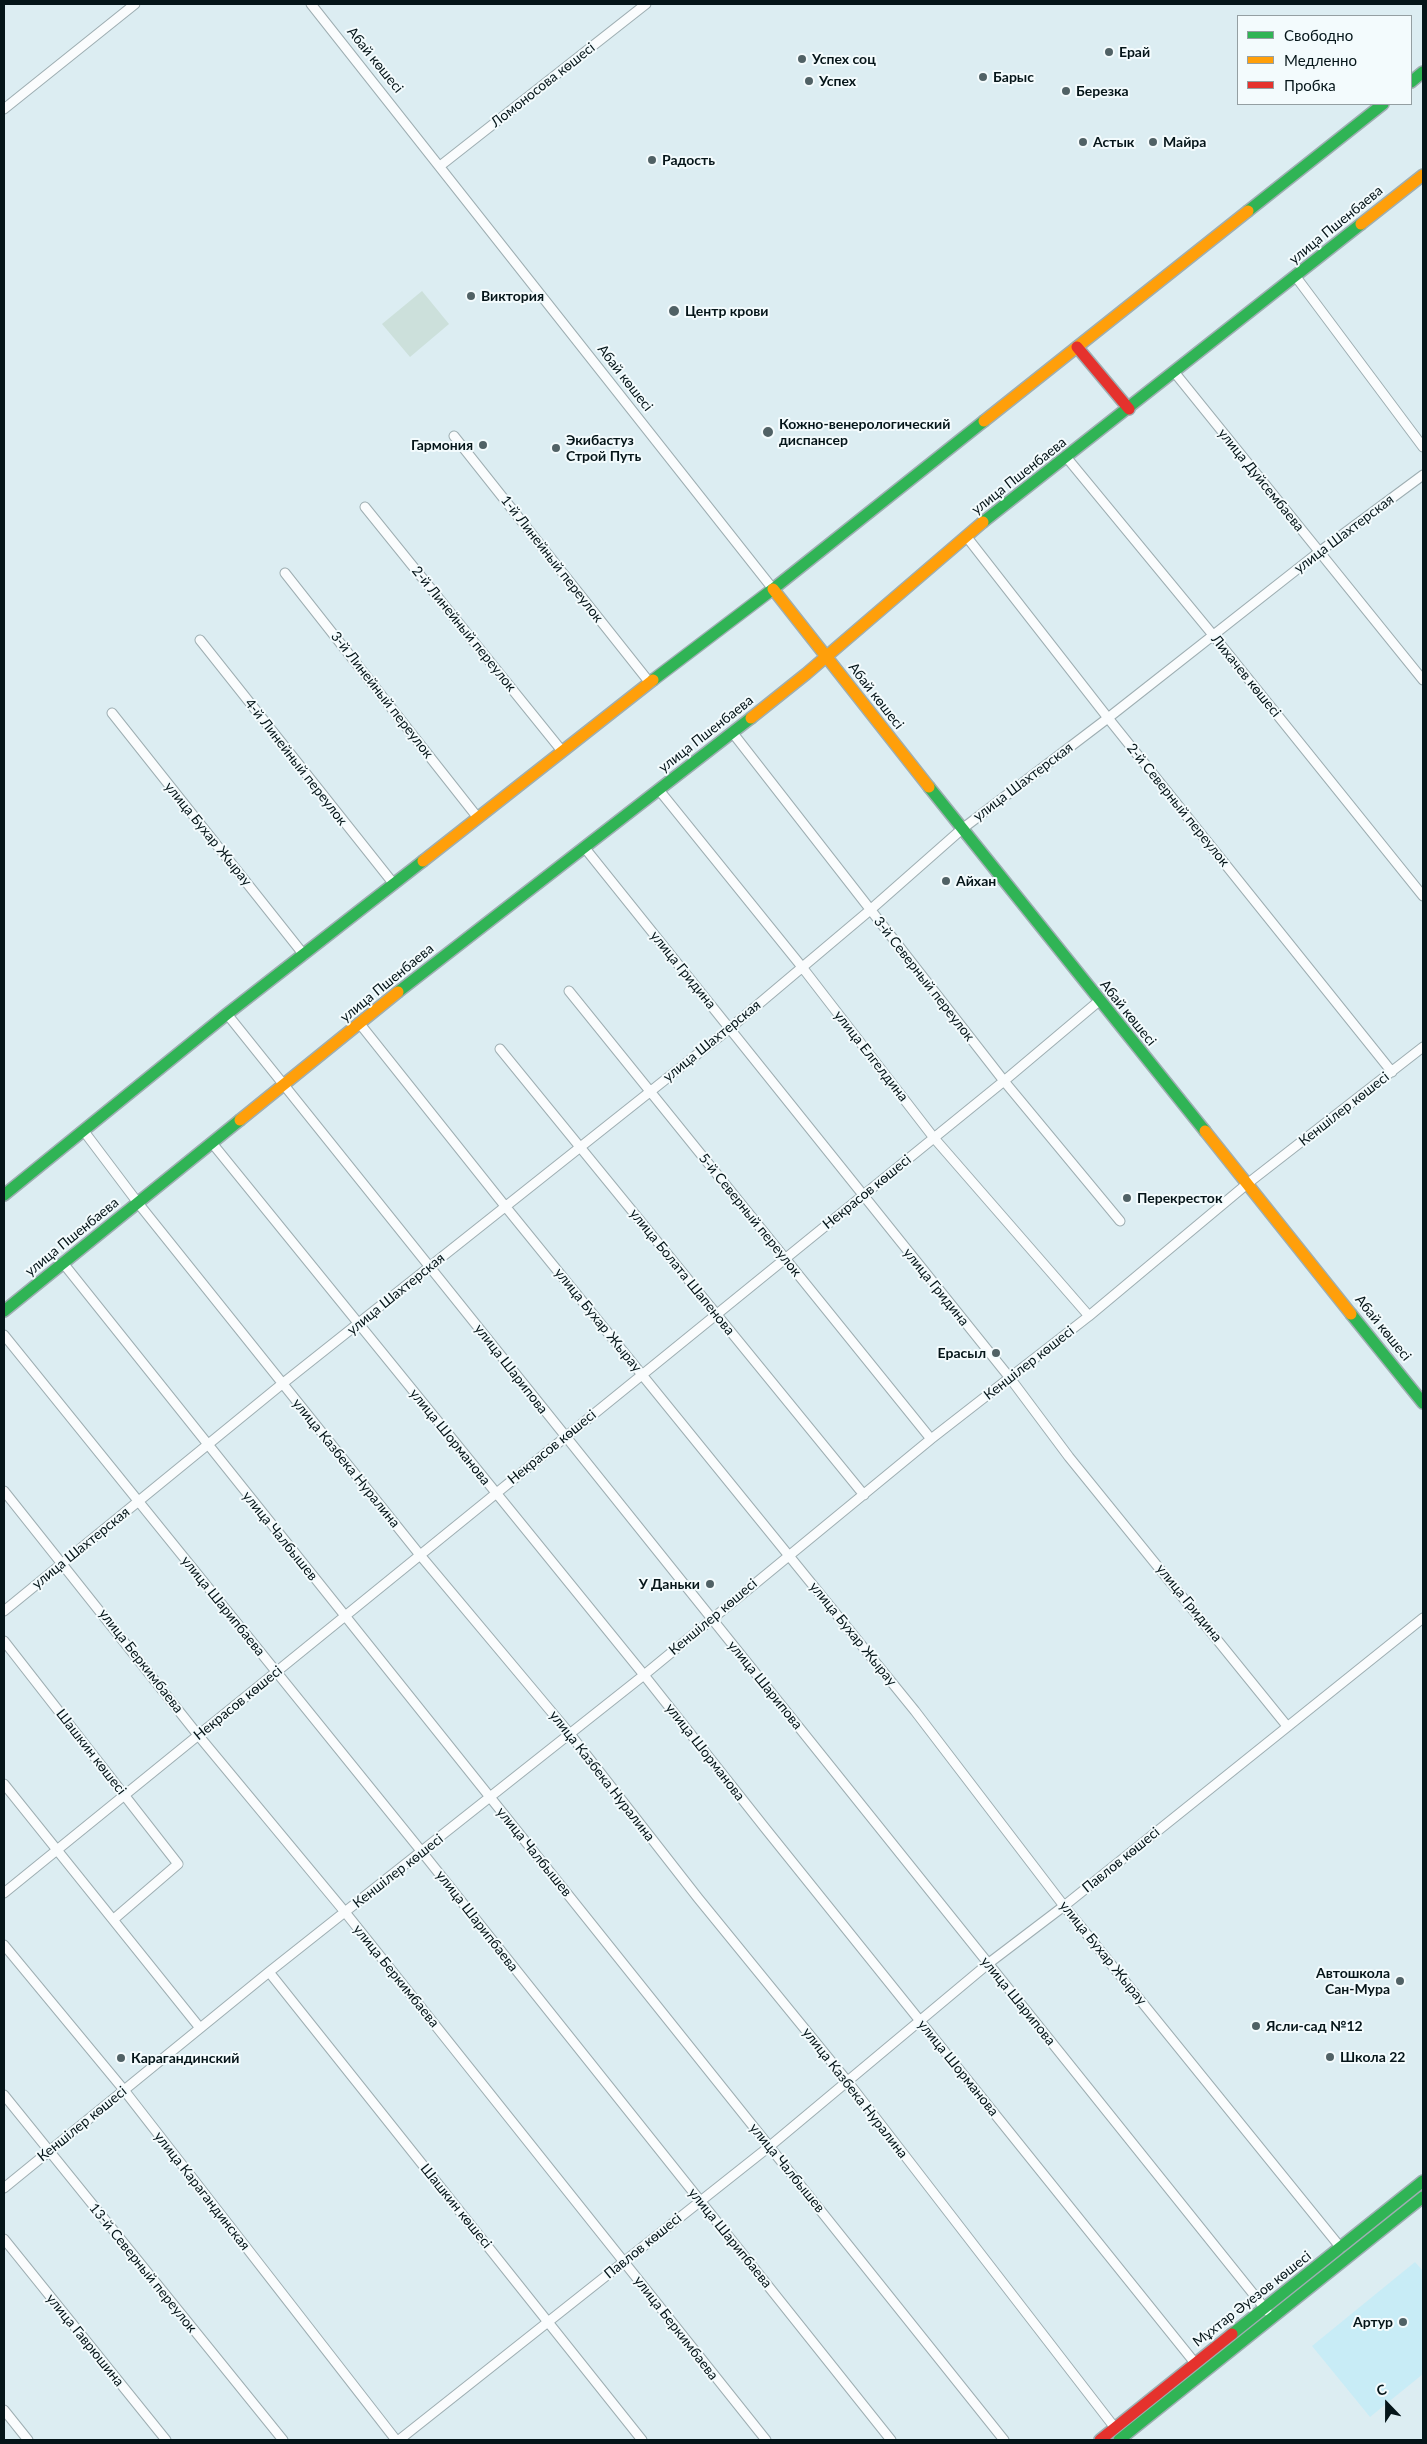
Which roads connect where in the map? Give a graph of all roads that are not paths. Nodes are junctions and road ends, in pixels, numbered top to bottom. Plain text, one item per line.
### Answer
1 (135, 4) edge
2 (311, 4) edge
3 (646, 4) edge
4 (1423, 72) edge
5 (1412, 81) edge
6 (1382, 105) edge
7 (4, 109) edge
8 (440, 166) junction
9 (1423, 175) edge
10 (1296, 277) junction
11 (1077, 347) junction
12 (1175, 373) junction
13 (1129, 409) junction
14 (454, 436) dead end
15 (1423, 447) edge
16 (1067, 458) junction
17 (1423, 475) edge
18 (365, 507) dead end
19 (966, 536) junction
20 (1319, 552) junction
21 (285, 573) dead end
22 (773, 589) junction
23 (1213, 635) junction
24 (200, 640) dead end
25 (826, 657) junction
26 (1423, 680) edge
27 (650, 683) junction
28 (112, 713) dead end
29 (1108, 718) junction
30 (732, 732) junction
31 (562, 751) junction
32 (659, 790) junction
33 (478, 818) junction
34 (962, 829) junction
35 (584, 847) junction
36 (393, 883) junction
37 (1423, 896) edge
38 (869, 911) junction
39 (304, 954) junction
40 (802, 968) junction
41 (570, 991) dead end
42 (1100, 1001) junction
43 (227, 1014) junction
44 (360, 1024) junction
45 (729, 1029) junction
46 (1423, 1046) edge
47 (500, 1049) dead end
48 (1392, 1072) junction
49 (1004, 1081) junction
50 (284, 1085) junction
51 (650, 1090) junction
52 (82, 1130) junction
53 (934, 1138) junction
54 (212, 1143) junction
55 (581, 1147) junction
56 (1247, 1184) junction
57 (4, 1195) edge
58 (862, 1196) junction
59 (138, 1203) junction
60 (505, 1206) junction
61 (1120, 1222) dead end
62 (785, 1258) junction
63 (63, 1263) junction
64 (429, 1267) junction
65 (4, 1311) edge
66 (717, 1314) junction
67 (1089, 1316) junction
68 (359, 1324) junction
69 (4, 1335) edge
70 (642, 1374) junction
71 (1010, 1378) junction
72 (282, 1384) junction
73 (1423, 1403) edge
74 (565, 1438) junction
75 (931, 1439) junction
76 (208, 1445) junction
77 (4, 1491) edge
78 (496, 1493) junction
79 (864, 1495) junction
80 (139, 1501) junction
81 (420, 1555) junction
82 (789, 1555) junction
83 (62, 1562) junction
84 (4, 1611) edge
85 (345, 1616) junction
86 (712, 1618) junction
87 (1423, 1618) edge
88 (4, 1641) edge
89 (275, 1672) junction
90 (644, 1675) junction
91 (1287, 1726) junction
92 (570, 1734) junction
93 (198, 1735) junction
94 (4, 1784) edge
95 (125, 1794) junction
96 (490, 1798) junction
97 (57, 1849) junction
98 (422, 1852) junction
99 (4, 1893) edge
100 (1064, 1906) junction
101 (345, 1912) junction
102 (114, 1919) junction
103 (4, 1945) edge
104 (989, 1963) junction
105 (269, 1972) junction
106 (920, 2021) junction
107 (200, 2028) junction
108 (848, 2082) junction
109 (124, 2090) junction
110 (4, 2095) edge
111 (770, 2146) junction
112 (49, 2151) junction
113 (1423, 2181) edge
114 (4, 2188) edge
115 (1423, 2197) edge
116 (700, 2201) junction
117 (4, 2240) edge
118 (1341, 2248) junction
119 (624, 2262) junction
120 (1269, 2313) junction
121 (548, 2322) junction
122 (1195, 2363) junction
123 (4, 2410) edge
124 (1115, 2428) junction
125 (28, 2440) edge
126 (166, 2440) edge
127 (282, 2440) edge
128 (397, 2440) edge
129 (642, 2440) edge
130 (766, 2440) edge
131 (891, 2440) edge
132 (1004, 2440) edge
133 (1100, 2440) edge
134 (1119, 2440) edge

1 - 7 street
2 - 8 street, Абай көшесі
3 - 8 street, Ломоносова көшесі
4 - 5 main road
6 - 11 main road
8 - 22 street, Абай көшесі
9 - 10 main road, улица Пшенбаева
10 - 12 main road, улица Пшенбаева
10 - 15 street
11 - 13 main road
11 - 22 main road
12 - 13 main road, улица Пшенбаева
12 - 20 street, улица Дуйсембаева
13 - 16 main road, улица Пшенбаева
14 - 27 street, 1-й Линейный переулок
16 - 19 main road, улица Пшенбаева
16 - 23 street, Лихачев көшесі
17 - 20 street, улица Шахтерская
18 - 31 street, 2-й Линейный переулок
19 - 25 main road, улица Пшенбаева
19 - 29 street, 2-й Северный переулок
20 - 23 street, улица Шахтерская
20 - 26 street, улица Дуйсембаева
21 - 33 street, 3-й Линейный переулок
22 - 25 main road, Абай көшесі
22 - 27 main road
23 - 29 street, улица Шахтерская
23 - 37 street, Лихачев көшесі
24 - 36 street, 4-й Линейный переулок
25 - 30 main road, улица Пшенбаева
25 - 34 main road, Абай көшесі
27 - 31 main road
28 - 39 street, улица Бухар Жырау
29 - 34 street, улица Шахтерская
29 - 48 street, 2-й Северный переулок
30 - 32 main road, улица Пшенбаева
30 - 38 street, 3-й Северный переулок
31 - 33 main road
32 - 35 main road, улица Пшенбаева
32 - 40 street, улица Елгелдина
33 - 36 main road
34 - 38 street, улица Шахтерская
34 - 42 main road, Абай көшесі
35 - 44 main road, улица Пшенбаева
35 - 45 street, улица Гридина
36 - 39 main road
38 - 40 street, улица Шахтерская
38 - 49 street, 3-й Северный переулок
39 - 43 main road
40 - 45 street, улица Шахтерская
40 - 53 street, улица Елгелдина
41 - 51 street, 5-й Северный переулок
42 - 49 street, Некрасов көшесі
42 - 56 main road, Абай көшесі
43 - 50 street, улица Шарипова
43 - 52 main road
44 - 50 main road, улица Пшенбаева
44 - 60 street, улица Бухар Жырау
45 - 51 street, улица Шахтерская
45 - 58 street, улица Гридина
46 - 48 street, Кеншілер көшесі
47 - 55 street, улица Болата Шапенова
48 - 56 street, Кеншілер көшесі
49 - 53 street, Некрасов көшесі
49 - 61 street, 3-й Северный переулок
50 - 54 main road, улица Пшенбаева
50 - 64 street, улица Шарипова
51 - 55 street, улица Шахтерская
51 - 62 street, 5-й Северный переулок
52 - 57 main road
52 - 59 street, улица Казбека Нуралина
53 - 58 street, Некрасов көшесі
53 - 67 street, улица Елгелдина
54 - 59 main road, улица Пшенбаева
54 - 68 street, улица Шорманова
55 - 60 street, улица Шахтерская
55 - 66 street, улица Болата Шапенова
56 - 67 street, Кеншілер көшесі
56 - 73 main road, Абай көшесі
58 - 62 street, Некрасов көшесі
58 - 71 street, улица Гридина
59 - 63 main road, улица Пшенбаева
59 - 72 street, улица Казбека Нуралина
60 - 64 street, улица Шахтерская
60 - 70 street, улица Бухар Жырау
62 - 66 street, Некрасов көшесі
62 - 75 street, 5-й Северный переулок
63 - 65 main road, улица Пшенбаева
63 - 76 street, улица Чалбышев
64 - 68 street, улица Шахтерская
64 - 74 street, улица Шарипова
66 - 70 street, Некрасов көшесі
66 - 79 street, улица Болата Шапенова
67 - 71 street, Кеншілер көшесі
68 - 72 street, улица Шахтерская
68 - 78 street, улица Шорманова
69 - 80 street, улица Шарипбаева
70 - 74 street, Некрасов көшесі
70 - 82 street, улица Бухар Жырау
71 - 75 street, Кеншілер көшесі
71 - 91 street, улица Гридина
72 - 76 street, улица Шахтерская
72 - 81 street, улица Казбека Нуралина
74 - 78 street, Некрасов көшесі
74 - 86 street, улица Шарипова
75 - 79 street, Кеншілер көшесі
76 - 80 street, улица Шахтерская
76 - 85 street, улица Чалбышев
77 - 83 street, улица Беркимбаева
78 - 81 street, Некрасов көшесі
78 - 90 street, улица Шорманова
79 - 82 street, Кеншілер көшесі
80 - 83 street, улица Шахтерская
80 - 89 street, улица Шарипбаева
81 - 85 street, Некрасов көшесі
81 - 92 street, улица Казбека Нуралина
82 - 86 street, Кеншілер көшесі
82 - 100 street, улица Бухар Жырау
83 - 84 street, улица Шахтерская
83 - 93 street, улица Беркимбаева
85 - 89 street, Некрасов көшесі
85 - 96 street, улица Чалбышев
86 - 90 street, Кеншілер көшесі
86 - 104 street, улица Шарипова
87 - 91 street, Павлов көшесі
88 - 95 street, Шашкин көшесі
89 - 93 street, Некрасов көшесі
89 - 98 street, улица Шарипбаева
90 - 92 street, Кеншілер көшесі
90 - 106 street, улица Шорманова
91 - 100 street, Павлов көшесі
92 - 96 street, Кеншілер көшесі
92 - 108 street, улица Казбека Нуралина
93 - 95 street, Некрасов көшесі
93 - 101 street, улица Беркимбаева
94 - 97 street
95 - 97 street, Некрасов көшесі
95 - 102 street, Шашкин көшесі
96 - 98 street, Кеншілер көшесі
96 - 111 street, улица Чалбышев
97 - 99 street, Некрасов көшесі
97 - 102 street
98 - 101 street, Кеншілер көшесі
98 - 116 street, улица Шарипбаева
100 - 104 street, Павлов көшесі
100 - 118 street, улица Бухар Жырау
101 - 105 street, Кеншілер көшесі
101 - 119 street, улица Беркимбаева
102 - 107 street
103 - 109 street, улица Карагандинская
104 - 106 street, Павлов көшесі
104 - 120 street, улица Шарипова
105 - 107 street, Кеншілер көшесі
105 - 121 street, Шашкин көшесі
106 - 108 street, Павлов көшесі
106 - 122 street, улица Шорманова
107 - 109 street, Кеншілер көшесі
108 - 111 street, Павлов көшесі
108 - 124 street, улица Казбека Нуралина
109 - 112 street, Кеншілер көшесі
109 - 128 street, улица Карагандинская
110 - 112 street, 13-й Северный переулок
111 - 116 street, Павлов көшесі
111 - 132 street, улица Чалбышев
112 - 114 street, Кеншілер көшесі
112 - 127 street, 13-й Северный переулок
113 - 118 main road, Мұхтар Әуезов көшесі
115 - 120 main road, Мұхтар Әуезов көшесі
116 - 119 street, Павлов көшесі
116 - 131 street, улица Шарипбаева
117 - 126 street, улица Гаврюшина
118 - 120 main road, Мұхтар Әуезов көшесі
119 - 121 street, Павлов көшесі
119 - 130 street, улица Беркимбаева
120 - 122 main road, Мұхтар Әуезов көшесі
120 - 134 main road, Мұхтар Әуезов көшесі
121 - 128 street, Павлов көшесі
121 - 129 street, Шашкин көшесі
122 - 124 main road, Мұхтар Әуезов көшесі
123 - 125 street
124 - 133 main road, Мұхтар Әуезов көшесі

